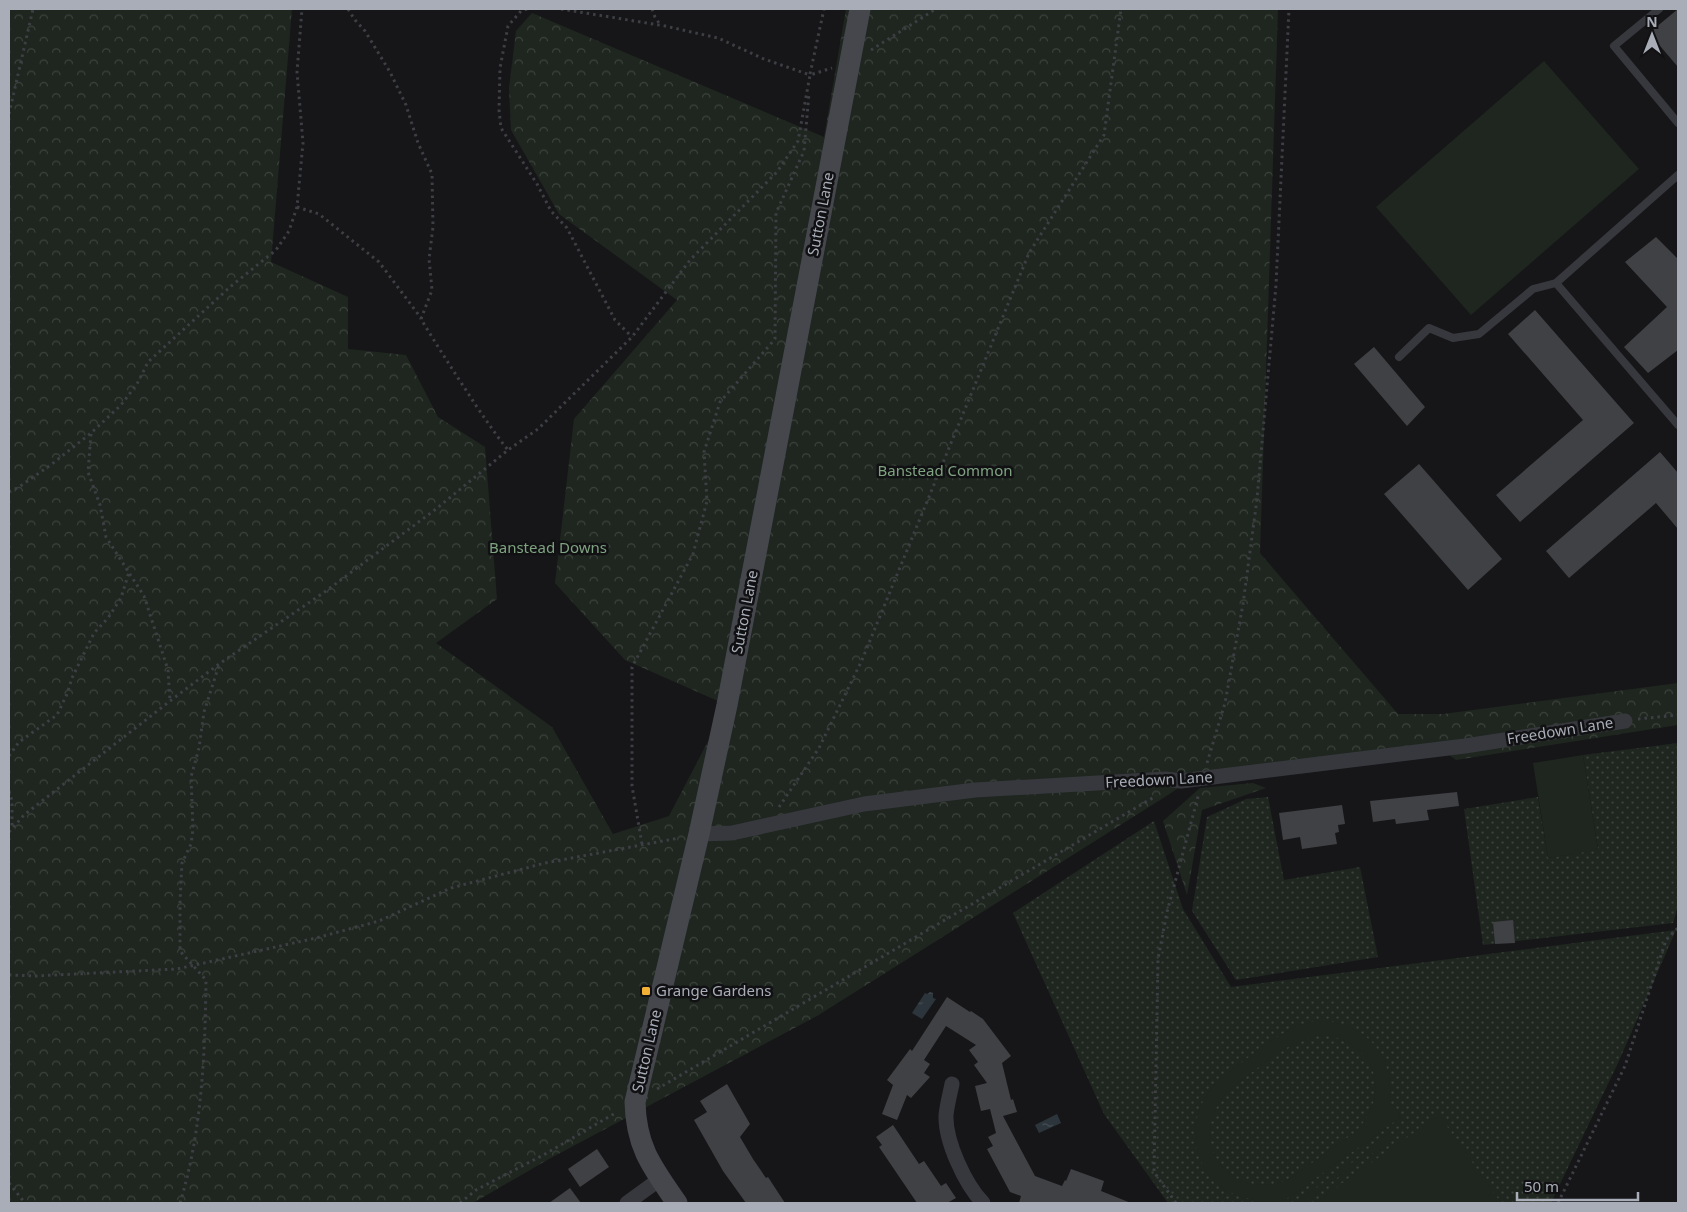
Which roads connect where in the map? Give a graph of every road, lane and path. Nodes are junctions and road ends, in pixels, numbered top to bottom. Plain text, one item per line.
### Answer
1 (33, 9) edge
2 (302, 9) edge
3 (348, 9) edge
4 (527, 9) edge
5 (561, 9) edge
6 (652, 9) edge
7 (824, 9) edge
8 (860, 9) edge
9 (936, 9) edge
10 (1121, 9) edge
11 (1289, 9) edge
12 (1659, 9) edge
13 (662, 26) junction
14 (849, 63) junction
15 (810, 74) junction
16 (9, 114) edge
17 (1678, 123) edge
18 (1678, 175) edge
19 (297, 207) junction
20 (1556, 284) junction
21 (422, 319) junction
22 (632, 337) junction
23 (1399, 357) dead end
24 (1678, 425) edge
25 (91, 433) junction
26 (508, 450) junction
27 (9, 492) edge
28 (129, 572) junction
29 (219, 664) junction
30 (170, 701) junction
31 (1678, 715) edge
32 (1625, 721) joint
33 (9, 756) edge
34 (1203, 779) junction
35 (1181, 781) junction
36 (9, 791) edge
37 (766, 826) junction
38 (12, 829) junction
39 (9, 832) edge
40 (699, 834) junction
41 (642, 844) junction
42 (1678, 928) edge
43 (192, 965) junction
44 (9, 975) edge
45 (952, 1084) dead end
46 (635, 1102) junction
47 (660, 1179) junction
48 (9, 1183) edge
49 (25, 1203) edge
50 (180, 1203) edge
51 (460, 1203) edge
52 (627, 1203) edge
53 (677, 1203) edge
54 (983, 1203) edge
55 (1176, 1203) edge
56 (1558, 1203) edge

1 - 16 path
2 - 19 path
3 - 21 path
4 - 22 path
5 - 13 path
6 - 13 path
7 - 15 path
8 - 14 main road, Sutton Lane
9 - 14 path
10 - 37 path
11 - 34 path
12 - 17 lane
13 - 15 path
14 - 15 path
14 - 40 main road, Sutton Lane
15 - 22 path
15 - 41 path
18 - 20 lane
19 - 21 path
19 - 25 path
20 - 23 lane
20 - 24 lane
21 - 26 path
22 - 26 path
25 - 27 path
25 - 28 path
26 - 29 path
28 - 30 path
28 - 33 path
29 - 30 path
29 - 43 path
30 - 38 path
31 - 32 path, Freedown Lane
32 - 34 street, Freedown Lane
34 - 35 street, Freedown Lane
34 - 55 path
35 - 37 street, Freedown Lane
35 - 46 path
36 - 38 path
37 - 40 street, Freedown Lane
38 - 39 path
40 - 41 path
40 - 46 main road, Sutton Lane
41 - 43 path
42 - 56 path
43 - 44 path
43 - 50 path
45 - 54 street
46 - 47 main road, Sutton Lane
46 - 51 path
47 - 52 street
47 - 53 main road, Sutton Lane
48 - 49 path

